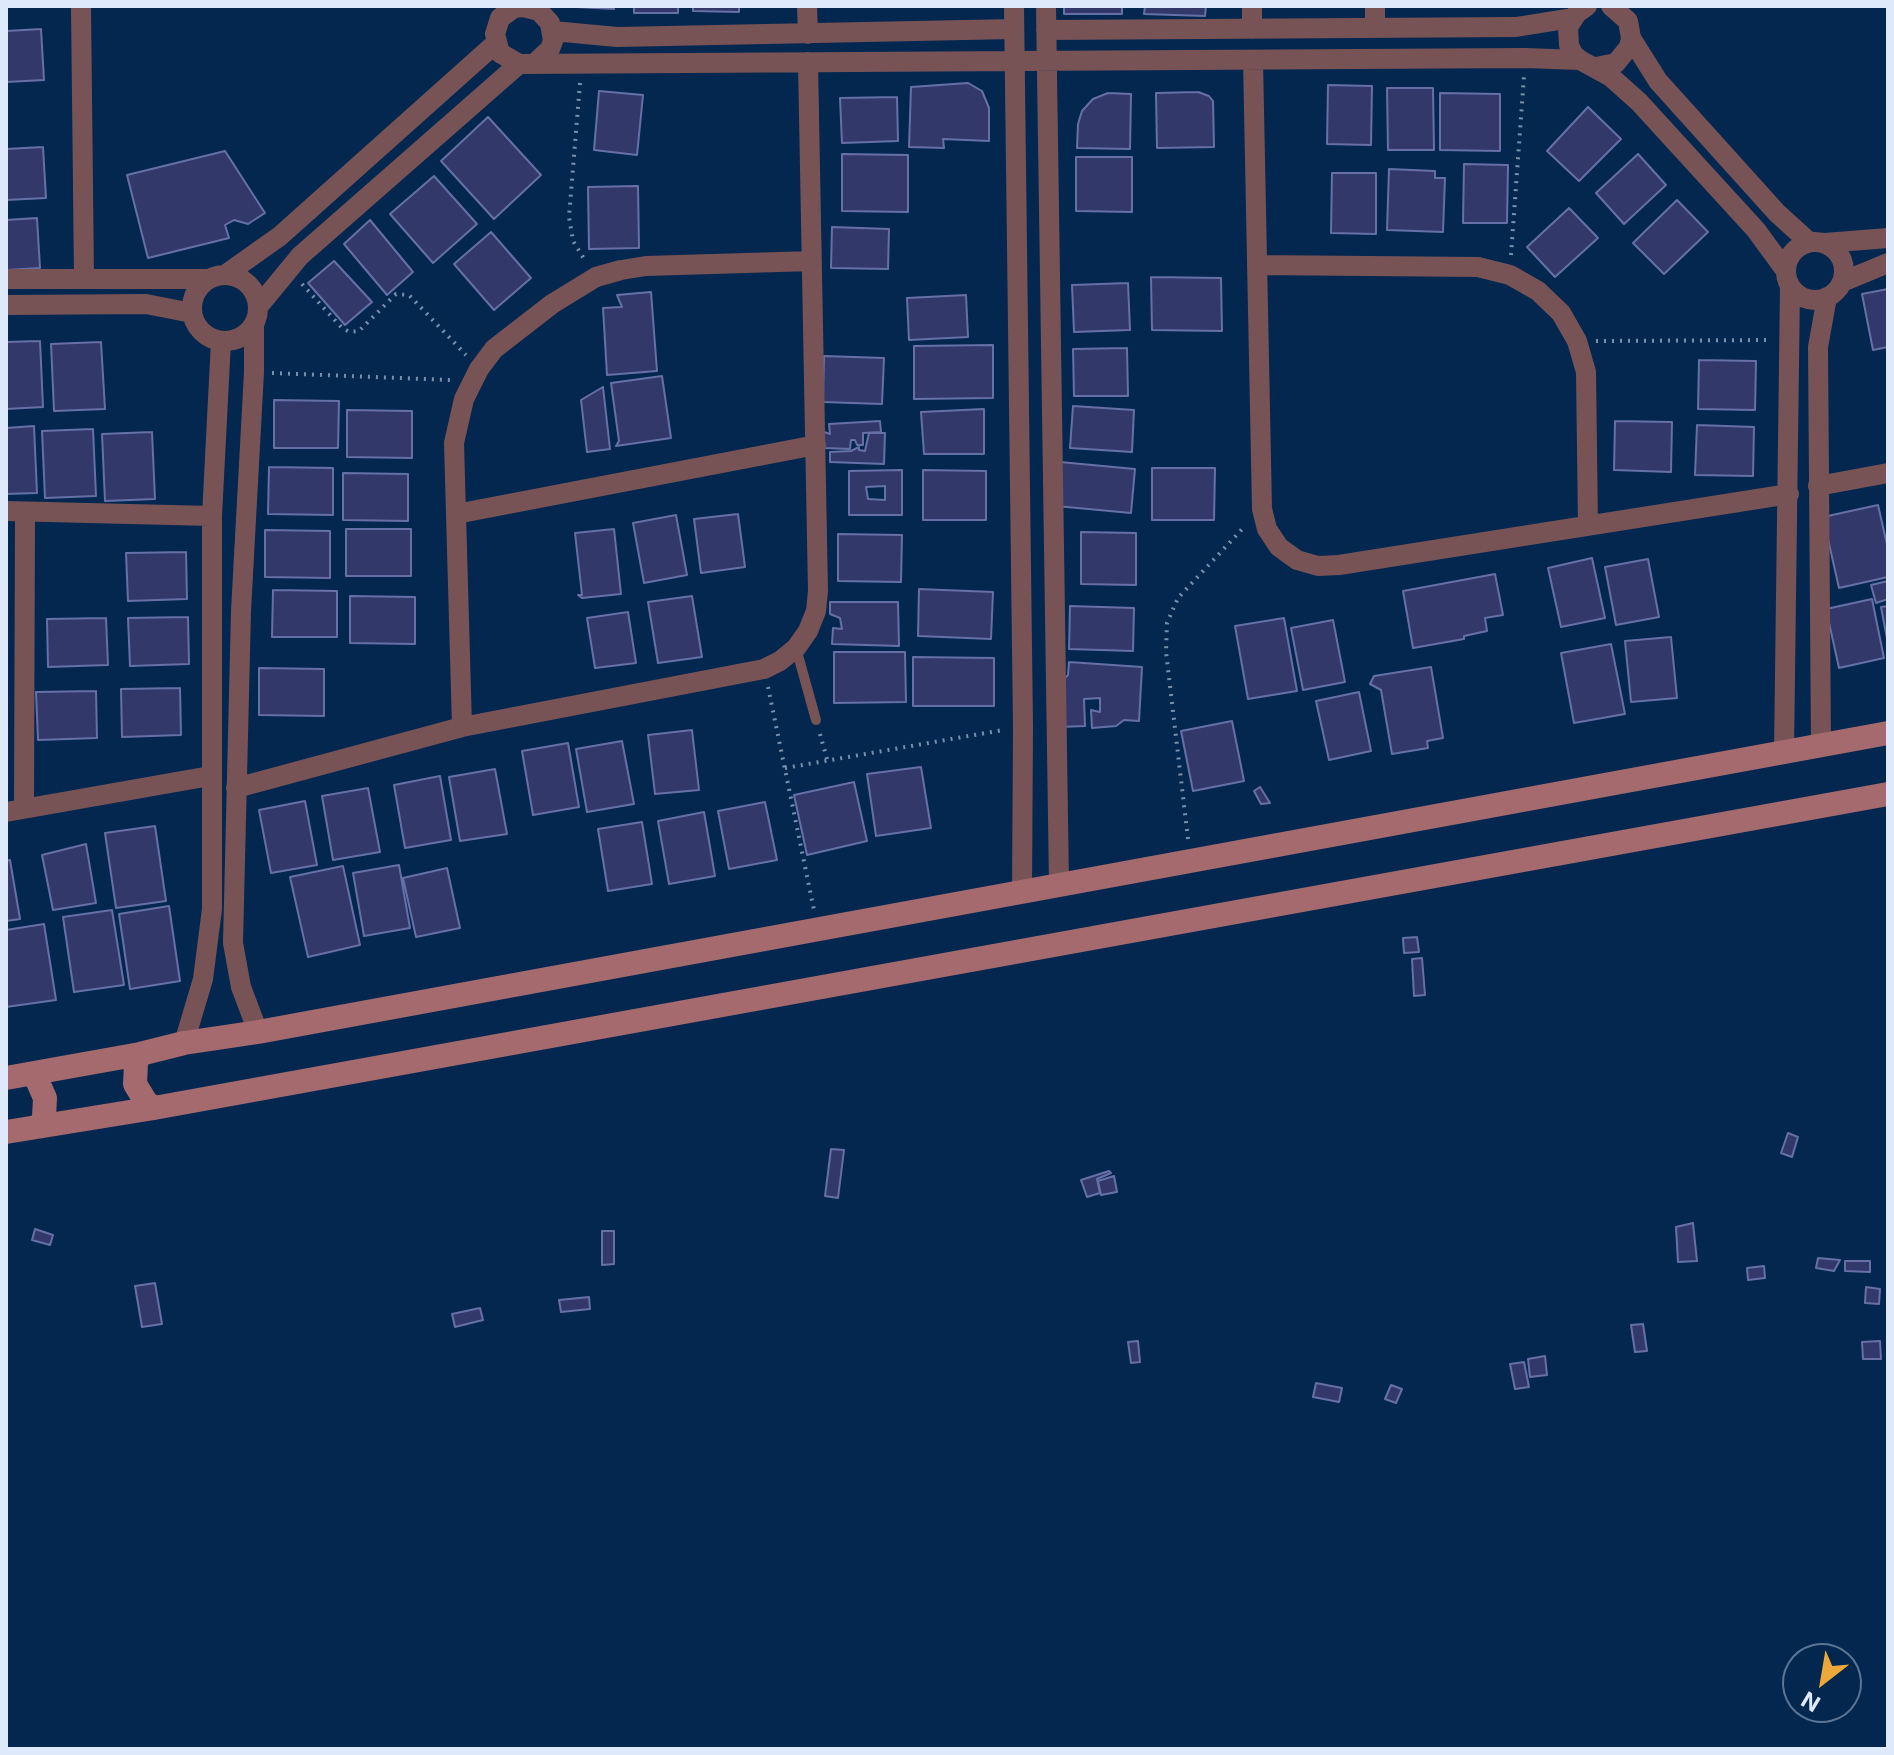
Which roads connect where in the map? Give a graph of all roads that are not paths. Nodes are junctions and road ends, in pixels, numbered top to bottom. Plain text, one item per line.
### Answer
1 (81, 6) edge
2 (523, 6) edge
3 (807, 6) edge
4 (1014, 6) edge
5 (1046, 6) edge
6 (1252, 6) edge
7 (1375, 6) edge
8 (1611, 6) edge
9 (1581, 9) edge
10 (1628, 21) edge
11 (496, 25) edge
12 (1375, 28) junction
13 (1014, 29) junction
14 (1252, 29) junction
15 (1046, 30) junction
16 (553, 31) junction
17 (808, 34) junction
18 (1253, 60) junction
19 (808, 62) junction
20 (1015, 62) junction
21 (1047, 62) junction
22 (527, 63) junction
23 (1588, 64) junction
24 (1888, 238) edge
25 (1817, 242) junction
26 (812, 261) junction
27 (1888, 263) edge
28 (1257, 265) junction
29 (217, 277) junction
30 (84, 278) junction
31 (12, 279) edge
32 (1788, 279) junction
33 (1842, 282) junction
34 (1827, 297) junction
35 (12, 305) edge
36 (192, 313) junction
37 (256, 316) junction
38 (221, 341) junction
39 (1051, 385) junction
40 (1020, 386) junction
41 (816, 445) junction
42 (1888, 473) edge
43 (1818, 486) junction
44 (1789, 494) junction
45 (15, 511) edge
46 (456, 514) junction
47 (212, 516) junction
48 (1588, 526) junction
49 (1021, 573) junction
50 (1054, 573) junction
51 (241, 611) junction
52 (212, 614) junction
53 (796, 648) junction
54 (816, 720) road end
55 (462, 727) junction
56 (1888, 733) edge
57 (1821, 746) junction
58 (1784, 752) junction
59 (210, 776) junction
60 (236, 788) junction
61 (1888, 794) edge
62 (15, 810) edge
63 (1059, 885) junction
64 (1022, 892) junction
65 (258, 1032) junction
66 (184, 1043) junction
67 (140, 1054) junction
68 (18, 1076) edge
69 (154, 1108) junction
70 (40, 1126) junction
71 (6, 1132) edge

1 - 30 street
2 - 11 street
2 - 16 street
3 - 17 street
4 - 13 street
5 - 15 street
6 - 14 street
7 - 12 street
8 - 10 street
9 - 12 street
9 - 23 street
10 - 23 street
10 - 25 street
11 - 22 street
11 - 29 street
12 - 14 street
13 - 17 street
13 - 20 street
14 - 15 street
15 - 21 street
16 - 17 street
16 - 22 street
18 - 21 street
18 - 23 street
18 - 28 street
19 - 20 street
19 - 22 street
19 - 26 street
20 - 21 street
20 - 40 street
21 - 39 street
22 - 37 street
23 - 32 street
24 - 25 street
25 - 32 street
25 - 33 street
26 - 41 street
26 - 46 street
27 - 33 street
28 - 48 street
28 - 48 street
29 - 30 street
29 - 36 street
29 - 37 street
30 - 31 street
31 - 35 street
32 - 34 street
32 - 44 street
33 - 34 street
34 - 43 street
35 - 36 street
36 - 38 street
37 - 38 street
37 - 51 street
38 - 47 street
39 - 40 street
39 - 50 street
40 - 49 street
41 - 46 street
41 - 53 street
42 - 43 street
43 - 57 street
44 - 48 street
44 - 58 street
45 - 47 street
45 - 62 street
46 - 55 street
47 - 52 street
49 - 50 street
49 - 64 street
50 - 63 street
51 - 52 street
51 - 60 street
52 - 59 street
53 - 54 lane
53 - 55 street
55 - 60 street
56 - 57 street
57 - 58 street
58 - 63 street
59 - 62 street
59 - 66 street
60 - 65 street
61 - 69 street
63 - 64 street
64 - 65 street
65 - 66 street
66 - 67 street
67 - 68 street
67 - 69 street
68 - 70 street
69 - 70 street
70 - 71 street

